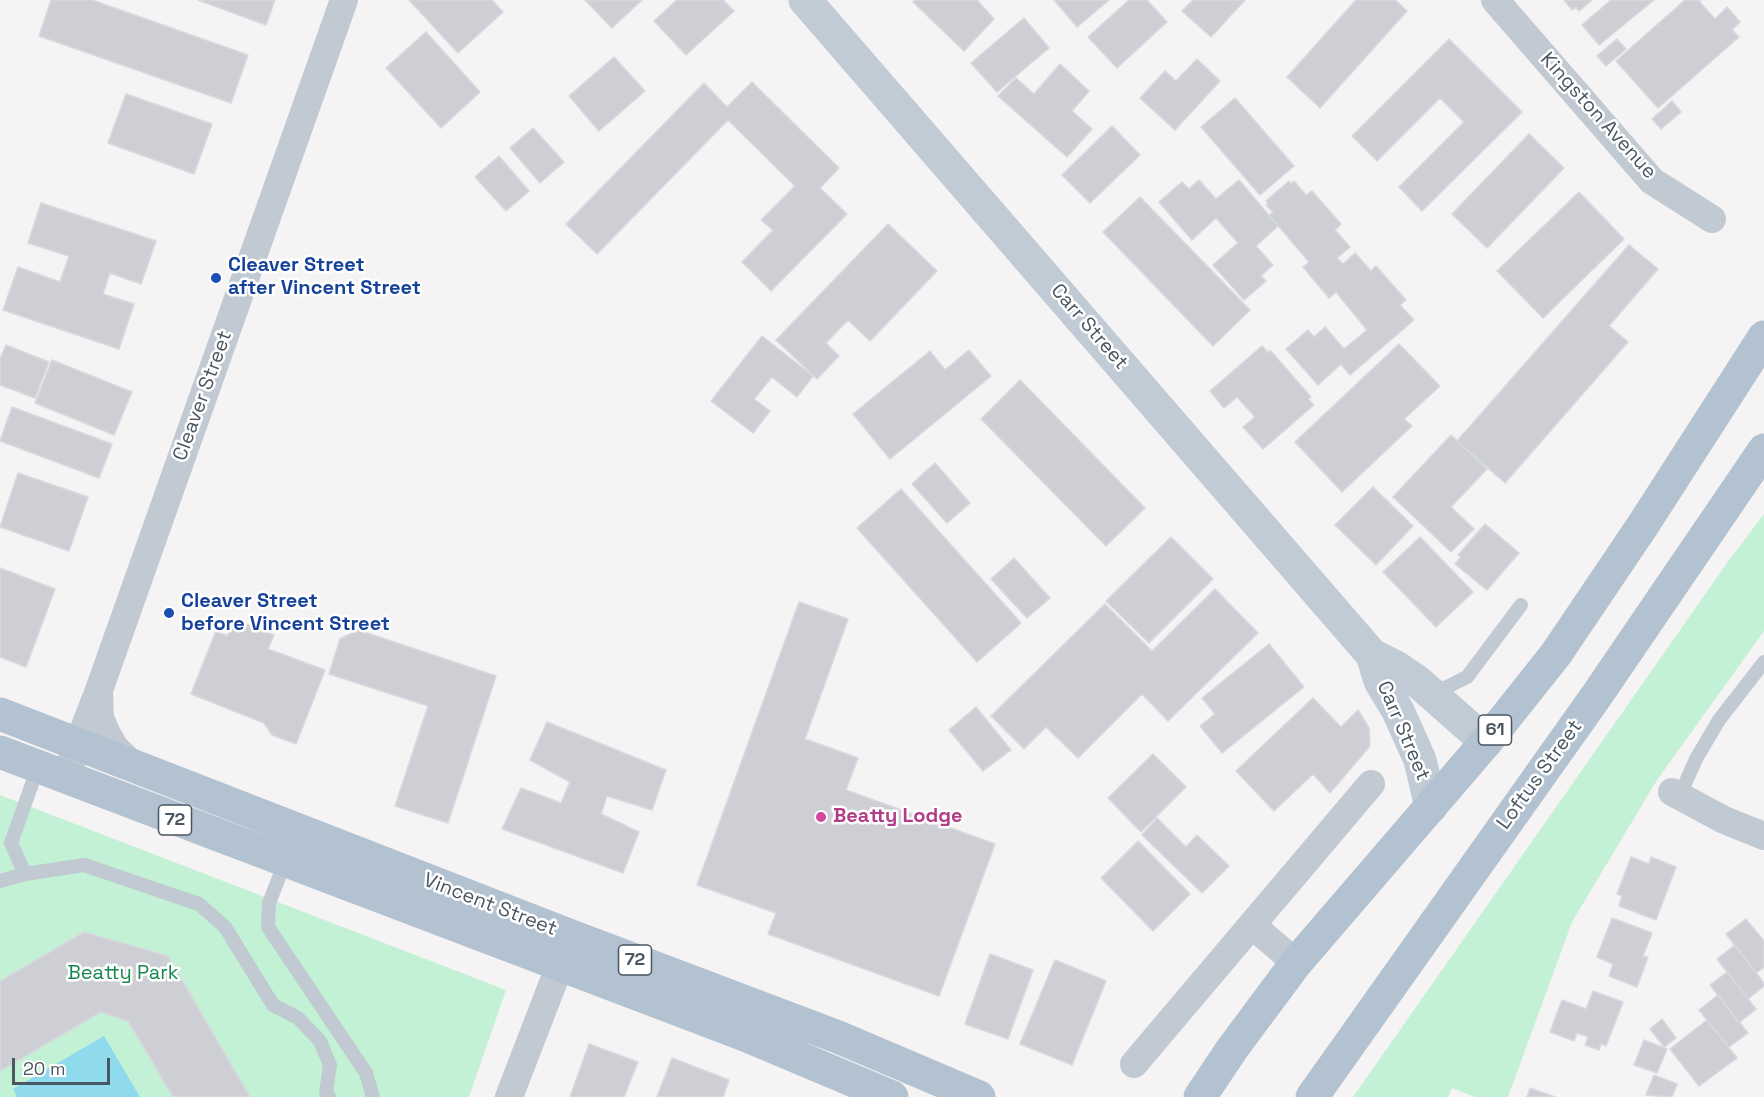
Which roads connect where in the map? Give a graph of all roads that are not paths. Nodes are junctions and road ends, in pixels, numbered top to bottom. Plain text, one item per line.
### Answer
1 (344, 0) edge
2 (805, 0) edge
3 (1496, 0) edge
4 (1712, 219) dead end
5 (1764, 337) edge
6 (1764, 450) edge
7 (1521, 605) dead end
8 (1372, 654) junction
9 (1764, 662) edge
10 (99, 690) junction
11 (1429, 692) junction
12 (0, 714) edge
13 (1485, 742) junction
14 (77, 746) junction
15 (0, 752) edge
16 (137, 769) junction
17 (52, 772) junction
18 (1371, 784) dead end
19 (1676, 793) joint
20 (1431, 807) junction
21 (1764, 836) edge
22 (285, 862) junction
23 (25, 874) junction
24 (0, 881) edge
25 (1252, 925) junction
26 (565, 951) junction
27 (1296, 963) junction
28 (1134, 1064) dead end
29 (329, 1097) edge
30 (373, 1097) edge
31 (509, 1097) edge
32 (892, 1097) edge
33 (979, 1097) edge
34 (1200, 1097) edge
35 (1312, 1097) edge

1 - 10 street, Cleaver Street
2 - 8 street, Carr Street
3 - 4 street, Kingston Avenue
5 - 13 main road, 61
6 - 35 main road, Loftus Street
7 - 11 lane
8 - 11 street, Carr Street
8 - 20 street, Carr Street
9 - 19 lane
10 - 14 street, Cleaver Street
10 - 16 street, Cleaver Street
11 - 13 street, Carr Street
12 - 14 main road, Vincent Street / 72
13 - 20 main road, 61
14 - 16 main road, Vincent Street / 72
14 - 17 street, Cleaver Street
15 - 17 main road, Vincent Street / 72
16 - 26 main road, Vincent Street / 72
17 - 22 main road, Vincent Street / 72
17 - 23 lane
18 - 25 street
19 - 21 street
20 - 27 main road, 61
22 - 26 main road, Vincent Street / 72
22 - 30 lane
23 - 24 lane
23 - 29 lane
25 - 27 street
25 - 28 street
26 - 31 street
26 - 32 main road, Vincent Street / 72
26 - 33 main road, Vincent Street / 72
27 - 34 main road, 61

